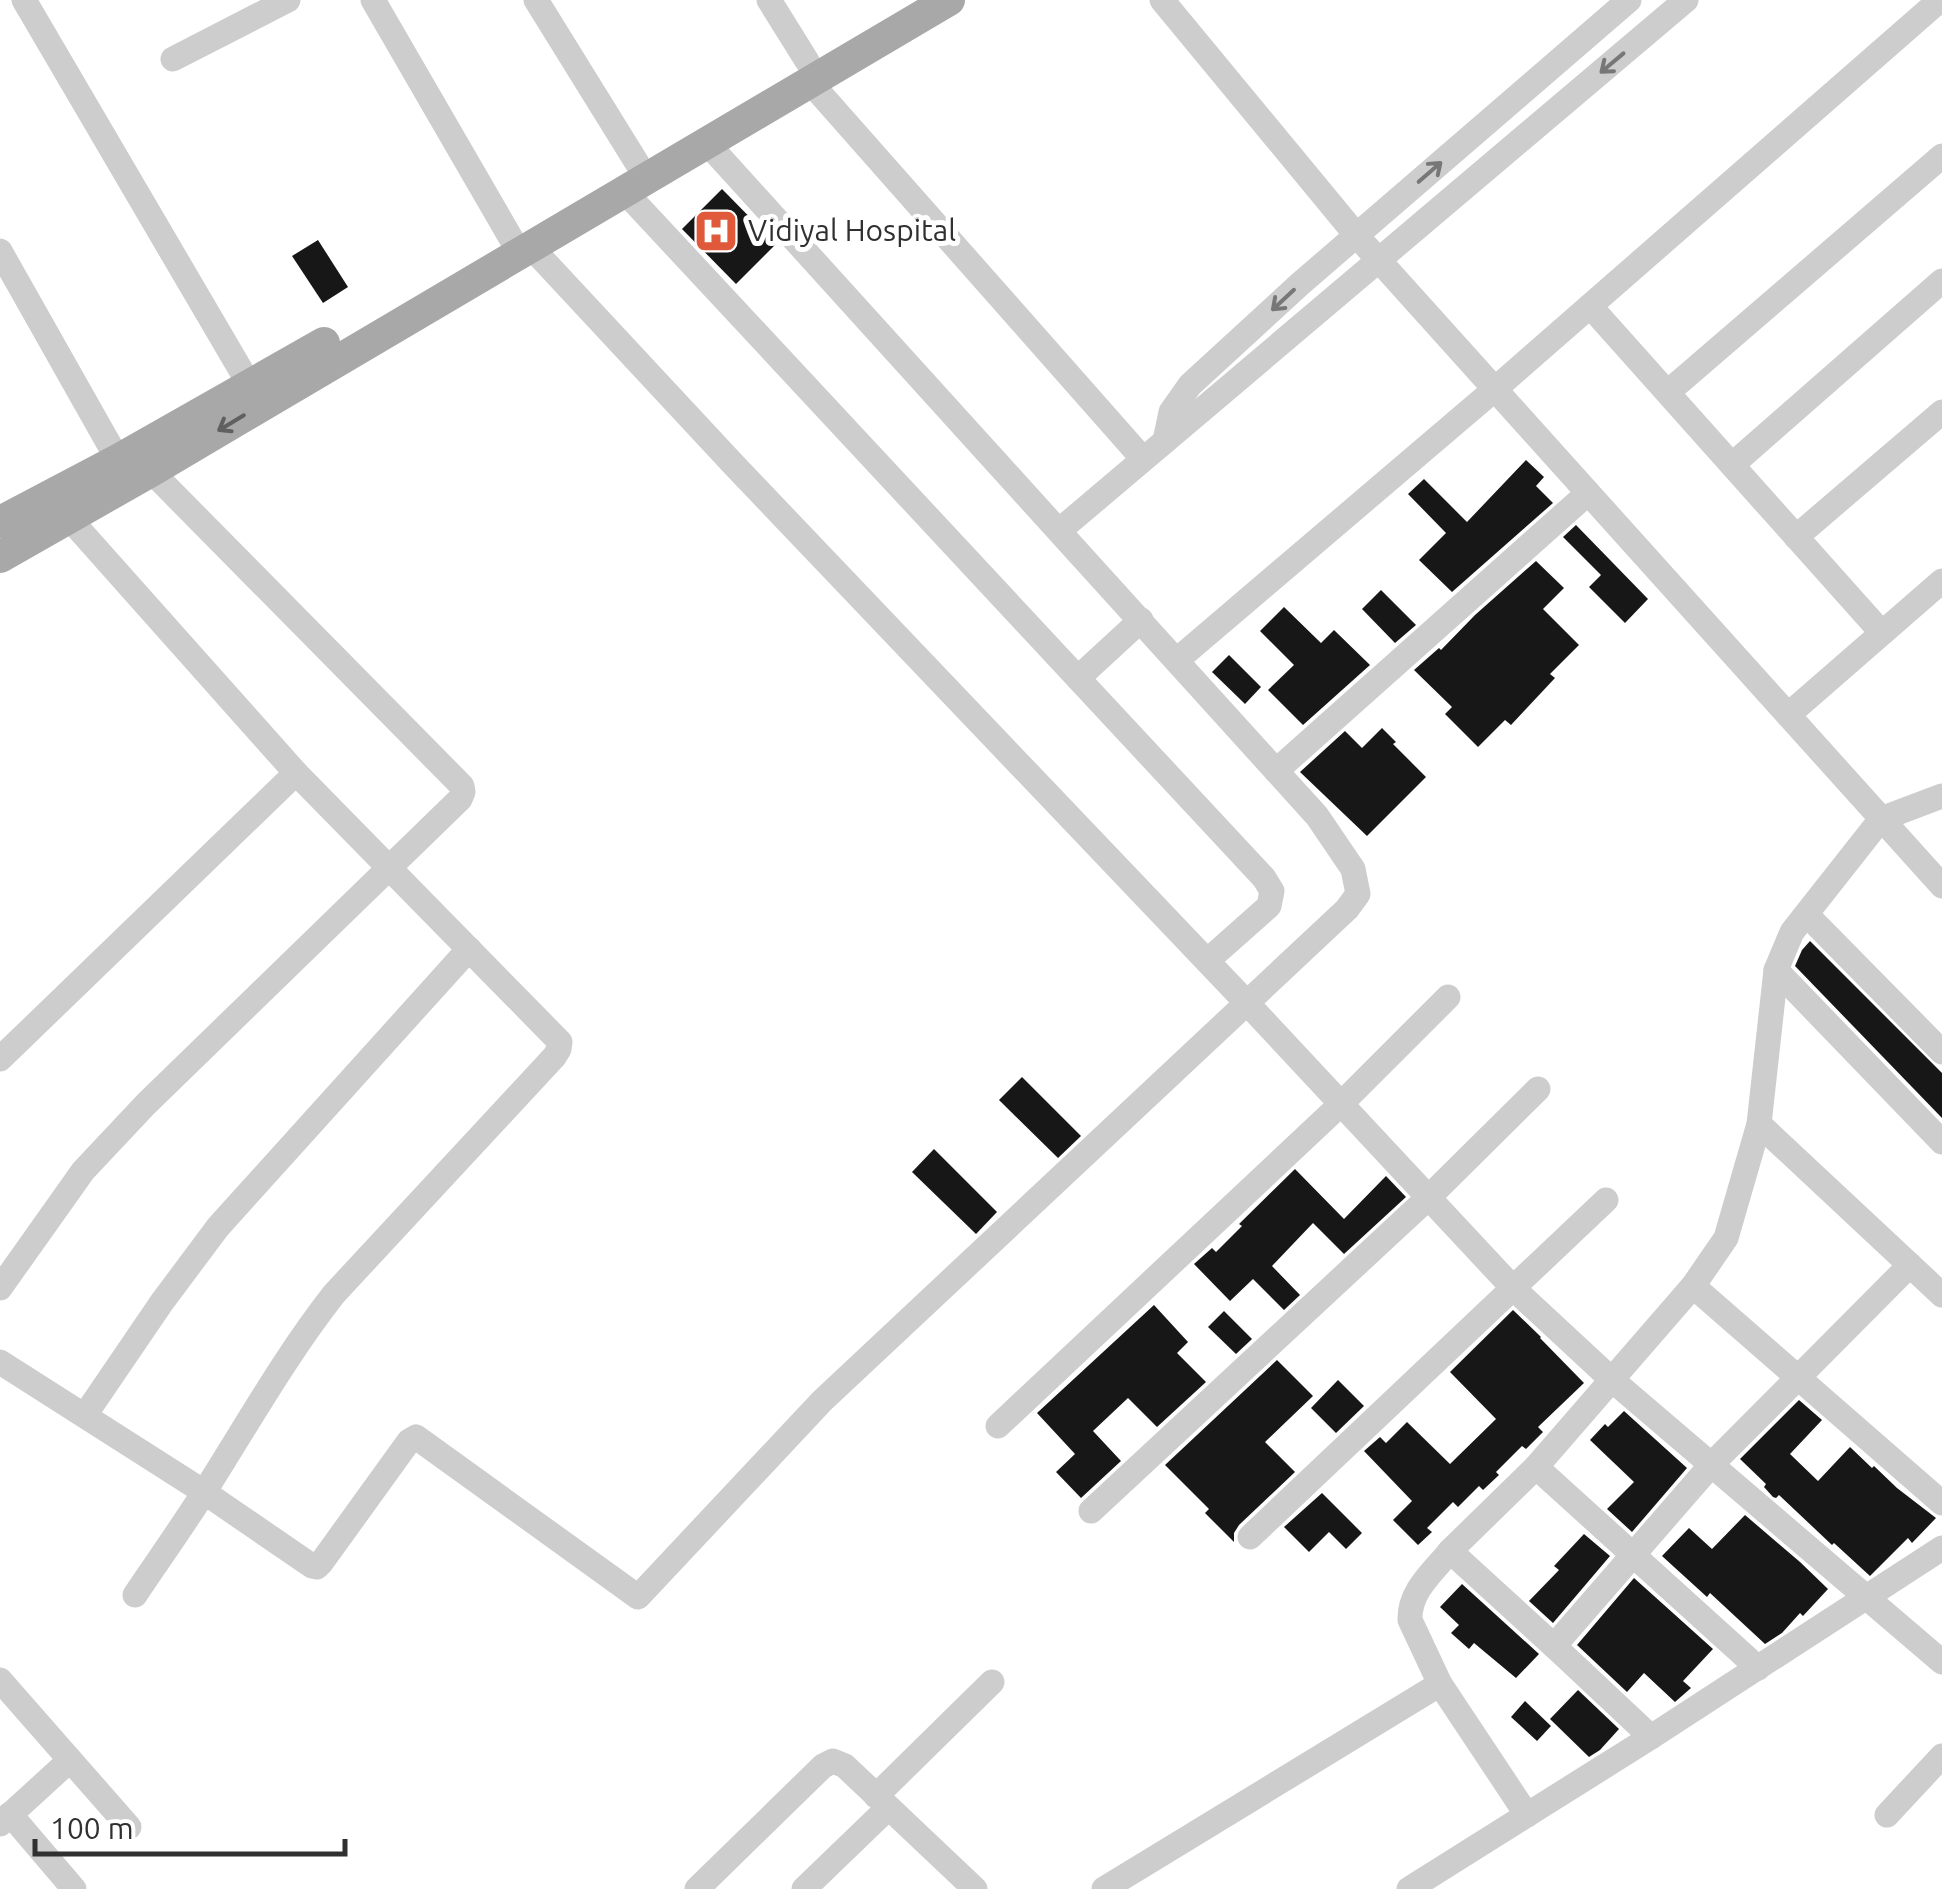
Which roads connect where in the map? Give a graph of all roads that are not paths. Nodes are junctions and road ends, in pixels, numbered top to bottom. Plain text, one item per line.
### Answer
1 (24, 0) edge
2 (288, 0) edge
3 (374, 0) edge
4 (536, 0) edge
5 (769, 0) edge
6 (907, 0) edge
7 (948, 0) edge
8 (1162, 0) edge
9 (1629, 0) edge
10 (1686, 0) edge
11 (1940, 4) edge
12 (173, 59) dead end
13 (808, 72) junction
14 (708, 143) junction
15 (1942, 156) edge
16 (631, 178) junction
17 (1357, 236) junction
18 (521, 243) junction
19 (0, 250) edge
20 (1378, 260) junction
21 (1942, 281) edge
22 (1590, 306) junction
23 (249, 384) junction
24 (1495, 389) junction
25 (1668, 392) junction
26 (1942, 412) edge
27 (1165, 441) junction
28 (1143, 459) junction
29 (118, 460) junction
30 (1732, 465) junction
31 (151, 470) junction
32 (1588, 493) junction
33 (68, 518) junction
34 (0, 522) edge
35 (1060, 530) junction
36 (1796, 536) junction
37 (0, 557) edge
38 (1942, 581) edge
39 (1141, 620) junction
40 (1882, 633) junction
41 (1177, 660) junction
42 (1078, 678) junction
43 (1788, 715) junction
44 (1276, 771) junction
45 (296, 773) junction
46 (1942, 796) edge
47 (1882, 819) junction
48 (388, 867) junction
49 (1942, 886) edge
50 (1807, 915) junction
51 (470, 950) junction
52 (1207, 961) junction
53 (1776, 970) junction
54 (1448, 997) dead end
55 (1247, 1002) junction
56 (1942, 1052) edge
57 (0, 1059) edge
58 (1538, 1089) dead end
59 (1341, 1104) junction
60 (1759, 1124) junction
61 (1942, 1142) edge
62 (1428, 1197) junction
63 (1606, 1200) dead end
64 (1910, 1265) junction
65 (1693, 1286) junction
66 (0, 1288) edge
67 (1513, 1288) junction
68 (1942, 1294) edge
69 (0, 1362) edge
70 (1797, 1378) junction
71 (1610, 1379) junction
72 (85, 1415) junction
73 (998, 1426) dead end
74 (1712, 1464) junction
75 (1536, 1468) junction
76 (204, 1492) junction
77 (1942, 1503) edge
78 (1091, 1510) dead end
79 (1250, 1537) dead end
80 (1942, 1548) edge
81 (1450, 1551) junction
82 (1632, 1556) junction
83 (135, 1595) dead end
84 (1868, 1597) junction
85 (1554, 1646) junction
86 (1942, 1662) edge
87 (1758, 1668) junction
88 (0, 1680) edge
89 (992, 1682) dead end
90 (1440, 1684) junction
91 (1651, 1737) junction
92 (1942, 1756) edge
93 (70, 1760) junction
94 (882, 1802) junction
95 (1527, 1815) junction
96 (1887, 1816) dead end
97 (5, 1819) edge
98 (129, 1828) dead end
99 (74, 1889) edge
100 (697, 1889) edge
101 (804, 1889) edge
102 (975, 1889) edge
103 (1104, 1889) edge
104 (1410, 1889) edge

1 - 23 street
2 - 12 street
3 - 18 street
4 - 16 street
5 - 13 street
6 - 13 main road
7 - 13 main road
8 - 17 street
17 -> 9 street
10 -> 20 street
11 - 22 street
13 - 14 main road
13 - 16 main road
13 - 28 street
14 - 16 main road
14 - 35 street
15 - 25 street
16 - 18 main road
16 - 42 street
17 - 20 street
17 -> 27 street
18 - 23 main road
18 -> 31 main road
18 - 52 street
19 - 29 street
20 - 24 street
20 - 27 street
21 - 30 street
22 - 24 street
22 - 25 street
23 - 29 main road
24 - 32 street
24 - 41 street
25 - 30 street
26 - 36 street
27 - 28 street
28 - 35 street
29 - 34 main road
30 - 36 street
31 - 33 main road
31 - 48 street
32 - 43 street
32 - 44 street
33 - 37 main road
33 - 45 street
35 - 39 street
36 - 40 street
38 - 40 street
39 - 41 street
39 - 42 street
40 - 43 street
41 - 44 street
42 - 52 street
43 - 47 street
44 - 55 street
45 - 48 street
45 - 57 street
46 - 47 street
47 - 49 street
47 - 50 street
48 - 51 street
48 - 66 street
50 - 53 street
50 - 56 street
51 - 72 street
51 - 76 street
52 - 55 street
53 - 60 street
53 - 61 street
54 - 59 street
55 - 59 street
55 - 76 street
58 - 62 street
59 - 62 street
59 - 73 street
60 - 64 street
60 - 65 street
62 - 67 street
62 - 78 street
63 - 67 street
64 - 68 street
64 - 70 street
65 - 70 street
65 - 71 street
67 - 71 street
67 - 79 street
69 - 72 street
70 - 74 street
70 - 77 street
71 - 74 street
71 - 75 street
72 - 76 street
74 - 82 street
74 - 84 street
75 - 81 street
75 - 82 street
76 - 83 street
80 - 84 street
81 - 85 street
81 - 90 street
82 - 85 street
82 - 87 street
84 - 86 street
84 - 87 street
85 - 91 street
87 - 91 street
88 - 93 street
89 - 94 street
90 - 95 street
90 - 103 street
91 - 95 street
92 - 96 street
93 - 97 street
93 - 98 street
94 - 100 street
94 - 101 street
94 - 102 street
95 - 104 street
97 - 99 street

